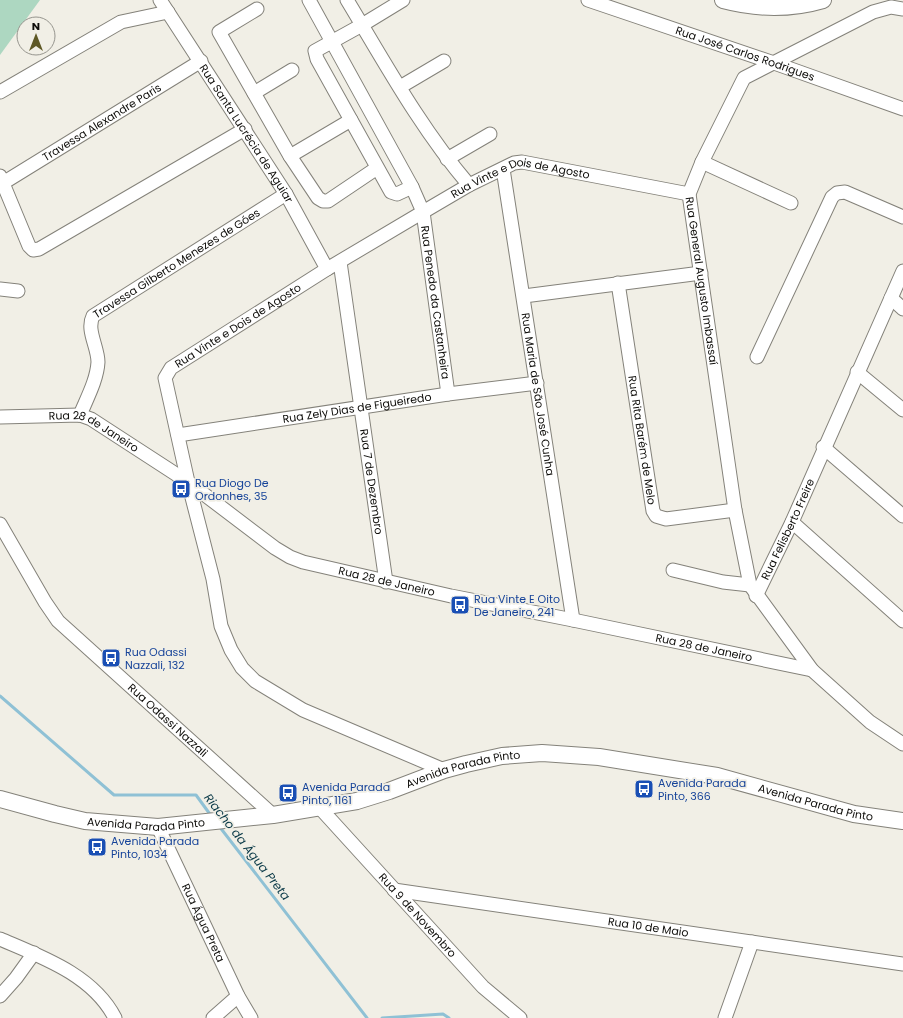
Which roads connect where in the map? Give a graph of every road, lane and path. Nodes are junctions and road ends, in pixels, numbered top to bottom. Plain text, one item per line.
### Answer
1 (160, 0) edge
2 (308, 0) edge
3 (347, 0) edge
4 (403, 0) edge
5 (588, 0) edge
6 (723, 0) edge
7 (823, 0) edge
8 (753, 3) edge
9 (257, 9) dead end
10 (903, 9) edge
11 (168, 12) junction
12 (362, 26) junction
13 (331, 42) junction
14 (201, 60) junction
15 (444, 61) dead end
16 (774, 63) junction
17 (292, 70) dead end
18 (400, 87) junction
19 (0, 92) edge
20 (254, 93) junction
21 (903, 109) edge
22 (351, 120) junction
23 (245, 130) junction
24 (490, 134) dead end
25 (290, 156) junction
26 (447, 160) junction
27 (702, 162) junction
28 (377, 168) junction
29 (503, 169) junction
30 (1, 179) edge
31 (469, 185) junction
32 (412, 187) junction
33 (286, 194) junction
34 (690, 194) junction
35 (791, 203) dead end
36 (423, 212) junction
37 (903, 217) edge
38 (340, 262) junction
39 (327, 269) junction
40 (903, 271) edge
41 (701, 274) junction
42 (618, 283) junction
43 (0, 289) edge
44 (18, 290) dead end
45 (524, 296) junction
46 (891, 298) junction
47 (903, 309) edge
48 (757, 357) dead end
49 (858, 372) junction
50 (537, 383) junction
51 (448, 394) junction
52 (362, 407) junction
53 (903, 410) edge
54 (80, 415) junction
55 (0, 417) edge
56 (178, 434) junction
57 (824, 447) junction
58 (188, 482) junction
59 (735, 510) junction
60 (903, 516) edge
61 (792, 522) junction
62 (0, 524) edge
63 (673, 570) dead end
64 (386, 582) junction
65 (753, 591) junction
66 (574, 620) junction
67 (903, 621) edge
68 (812, 670) junction
69 (903, 744) edge
70 (444, 770) junction
71 (0, 799) edge
72 (320, 808) junction
73 (273, 815) junction
74 (903, 821) edge
75 (158, 827) junction
76 (394, 890) junction
77 (0, 939) edge
78 (752, 942) junction
79 (34, 953) junction
80 (903, 964) edge
81 (0, 996) edge
82 (238, 996) junction
83 (115, 1018) edge
84 (213, 1018) edge
85 (251, 1018) edge
86 (520, 1018) edge
87 (725, 1018) edge

1 - 11 street, Rua Santa Lucrécia de Aguiar
2 - 13 street, Rua Penedo da Castanheira
3 - 12 street
4 - 12 street
5 - 16 street, Rua José Carlos Rodrigues
6 - 8 main road
7 - 8 main road
9 - 20 street
10 - 16 street, Rua General Augusto Imbassaí
11 - 14 street, Rua Santa Lucrécia de Aguiar
11 - 19 street
12 - 13 street
12 - 18 street
13 - 22 street
13 - 32 street, Rua Penedo da Castanheira
14 - 23 street, Rua Santa Lucrécia de Aguiar
14 - 30 street, Travessa Alexandre Paris
15 - 18 street
16 - 21 street, Rua José Carlos Rodrigues
16 - 27 street, Rua General Augusto Imbassaí
17 - 20 street
18 - 26 street
20 - 25 street
22 - 25 street
22 - 28 street
23 - 30 street
23 - 33 street, Rua Santa Lucrécia de Aguiar
24 - 26 street
25 - 28 street
26 - 31 street
27 - 34 street, Rua General Augusto Imbassaí
27 - 35 street
28 - 32 street
29 - 31 street, Rua Vinte e Dois de Agosto
29 - 34 street, Rua Vinte e Dois de Agosto
29 - 45 street, Rua Maria de São José Cunha
31 - 36 street, Rua Vinte e Dois de Agosto
32 - 36 street, Rua Penedo da Castanheira
33 - 39 street, Rua Santa Lucrécia de Aguiar
33 - 54 street, Travessa Gilberto Menezes de Góes
34 - 41 street, Rua General Augusto Imbassaí
36 - 38 street, Rua Vinte e Dois de Agosto
36 - 51 street, Rua Penedo da Castanheira
37 - 48 street
38 - 39 street, Rua Vinte e Dois de Agosto
38 - 52 street, Rua 7 de Dezembro
39 - 56 street, Rua Vinte e Dois de Agosto
40 - 46 street, Rua Felisberto Freire
41 - 42 street
41 - 59 street, Rua General Augusto Imbassaí
42 - 45 street
42 - 59 street, Rua Rita Barém de Melo
43 - 44 street
45 - 50 street, Rua Maria de São José Cunha
46 - 47 street
46 - 49 street, Rua Felisberto Freire
49 - 53 street
49 - 57 street, Rua Felisberto Freire
50 - 51 street, Rua Zely Dias de Figueiredo
50 - 66 street, Rua Maria de São José Cunha
51 - 52 street, Rua Zely Dias de Figueiredo
52 - 56 street, Rua Zely Dias de Figueiredo
52 - 64 street, Rua 7 de Dezembro
54 - 55 street, Rua 28 de Janeiro
54 - 58 street, Rua 28 de Janeiro
56 - 58 street, Rua Vinte e Dois de Agosto
57 - 60 street
57 - 61 street, Rua Felisberto Freire
58 - 64 street, Rua 28 de Janeiro
58 - 70 street, Rua Vinte e Dois de Agosto
59 - 65 street, Rua General Augusto Imbassaí
61 - 65 street, Rua Felisberto Freire
61 - 67 street
62 - 73 street, Rua Odassi Nazzali
63 - 65 street
64 - 66 street, Rua 28 de Janeiro
65 - 68 street
66 - 68 street, Rua 28 de Janeiro
68 - 69 street
70 - 72 main road, Avenida Parada Pinto
70 - 74 main road, Avenida Parada Pinto
71 - 75 main road, Avenida Parada Pinto
72 - 73 main road, Avenida Parada Pinto
72 - 76 street, Rua 9 de Novembro
73 - 75 main road, Avenida Parada Pinto
75 - 82 street, Rua Água Preta
76 - 78 street, Rua 10 de Maio
76 - 86 street, Rua 9 de Novembro
77 - 79 street
78 - 80 street, Rua 10 de Maio
78 - 87 street
79 - 81 street
79 - 83 street
82 - 84 street
82 - 85 street, Rua Água Preta

